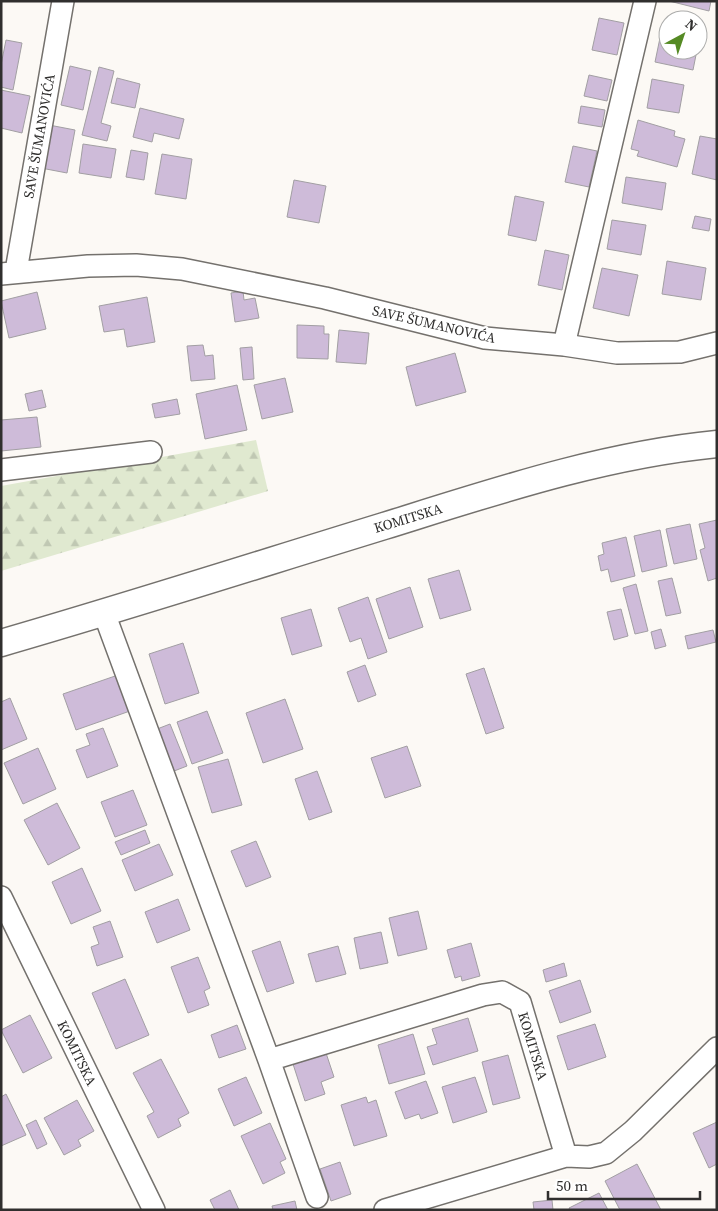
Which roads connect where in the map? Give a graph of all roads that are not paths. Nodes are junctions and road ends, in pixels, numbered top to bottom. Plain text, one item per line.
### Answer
1 (63, 1) edge
2 (645, 1) edge
3 (8, 273) edge
4 (717, 343) edge
5 (564, 345) junction
6 (717, 444) edge
7 (150, 452) dead end
8 (1, 470) edge
9 (104, 613) junction
10 (1, 643) edge
11 (1, 897) edge
12 (717, 1048) edge
13 (269, 1060) junction
14 (566, 1156) junction
15 (317, 1197) dead end
16 (154, 1210) edge
17 (385, 1210) edge

1 - 3 street, SAVE ŠUMANOVIĆA
2 - 5 street
3 - 5 street, SAVE ŠUMANOVIĆA
4 - 5 street, SAVE ŠUMANOVIĆA
6 - 9 main road, KOMITSKA
7 - 8 street
9 - 10 main road, KOMITSKA
9 - 13 street
11 - 16 street, KOMITSKA
12 - 14 street
13 - 14 street, KOMITSKA
13 - 15 street
14 - 17 street

